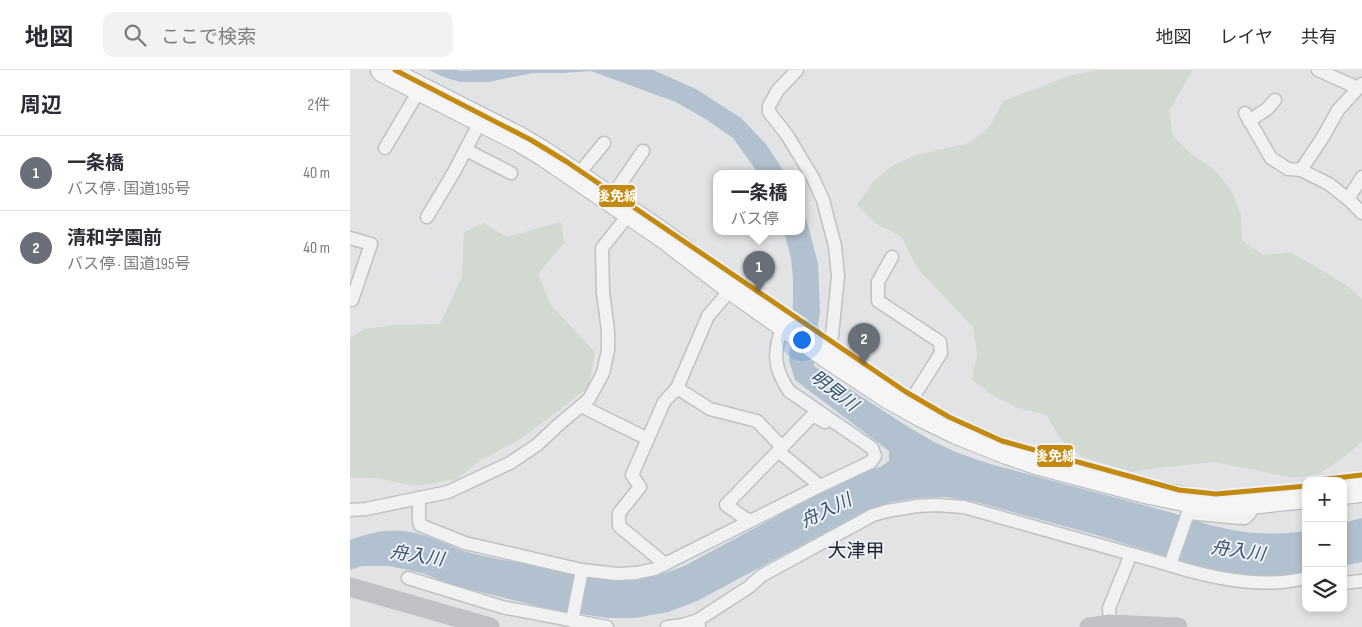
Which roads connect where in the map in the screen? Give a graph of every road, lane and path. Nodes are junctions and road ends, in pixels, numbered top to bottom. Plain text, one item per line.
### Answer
1 (383, 70) edge
2 (797, 70) edge
3 (1318, 70) edge
4 (1360, 86) edge
5 (420, 88) junction
6 (1276, 100) dead end
7 (481, 120) junction
8 (604, 143) dead end
9 (385, 148) dead end
10 (466, 150) junction
11 (643, 151) dead end
12 (1300, 170) junction
13 (511, 173) dead end
14 (577, 176) junction
15 (1362, 177) edge
16 (610, 199) junction
17 (1348, 199) junction
18 (630, 212) junction
19 (1362, 213) edge
20 (427, 217) dead end
21 (350, 238) edge
22 (892, 257) dead end
23 (732, 288) junction
24 (350, 299) edge
25 (786, 327) junction
26 (822, 352) junction
27 (677, 388) junction
28 (581, 406) junction
29 (907, 407) junction
30 (648, 439) junction
31 (780, 449) junction
32 (875, 456) junction
33 (820, 486) junction
34 (1362, 490) edge
35 (1347, 492) edge
36 (1302, 496) edge
37 (419, 498) junction
38 (1252, 502) junction
39 (350, 510) edge
40 (749, 522) junction
41 (1131, 554) junction
42 (1171, 563) junction
43 (665, 564) junction
44 (581, 572) junction
45 (1362, 574) edge
46 (1347, 576) edge
47 (408, 578) dead end
48 (1302, 579) edge
49 (1362, 581) edge
50 (1347, 583) edge
51 (350, 586) edge
52 (573, 618) junction
53 (699, 624) edge
54 (1110, 624) junction
55 (490, 627) edge
56 (607, 627) edge
57 (667, 627) edge
58 (1089, 627) edge
59 (1178, 627) edge

1 - 5 highway
2 - 26 street
3 - 4 street
4 - 12 street
5 - 7 highway
5 - 9 street
6 - 12 street
7 - 10 street
7 - 14 highway
8 - 14 street
10 - 13 street
10 - 20 street
11 - 16 street
12 - 17 street
14 - 16 highway
15 - 17 street
16 - 18 highway
17 - 19 street
18 - 23 highway
18 - 28 street
21 - 24 street
22 - 29 street
23 - 25 highway
23 - 27 street
25 - 26 highway
25 - 32 street
26 - 29 highway
27 - 30 street
27 - 31 street
28 - 30 street
28 - 37 street
29 - 38 highway
30 - 43 street
31 - 32 street
31 - 33 street
31 - 40 street
32 - 33 street
33 - 40 street
34 - 35 highway
36 - 38 highway
37 - 39 street
37 - 44 street
38 - 42 street
40 - 43 street
41 - 42 street
41 - 53 street
41 - 54 street
42 - 48 street
43 - 44 street
44 - 52 street
45 - 46 street
47 - 52 street
49 - 50 street
51 - 55 main road
52 - 56 street
53 - 57 street
54 - 58 main road
54 - 59 main road

